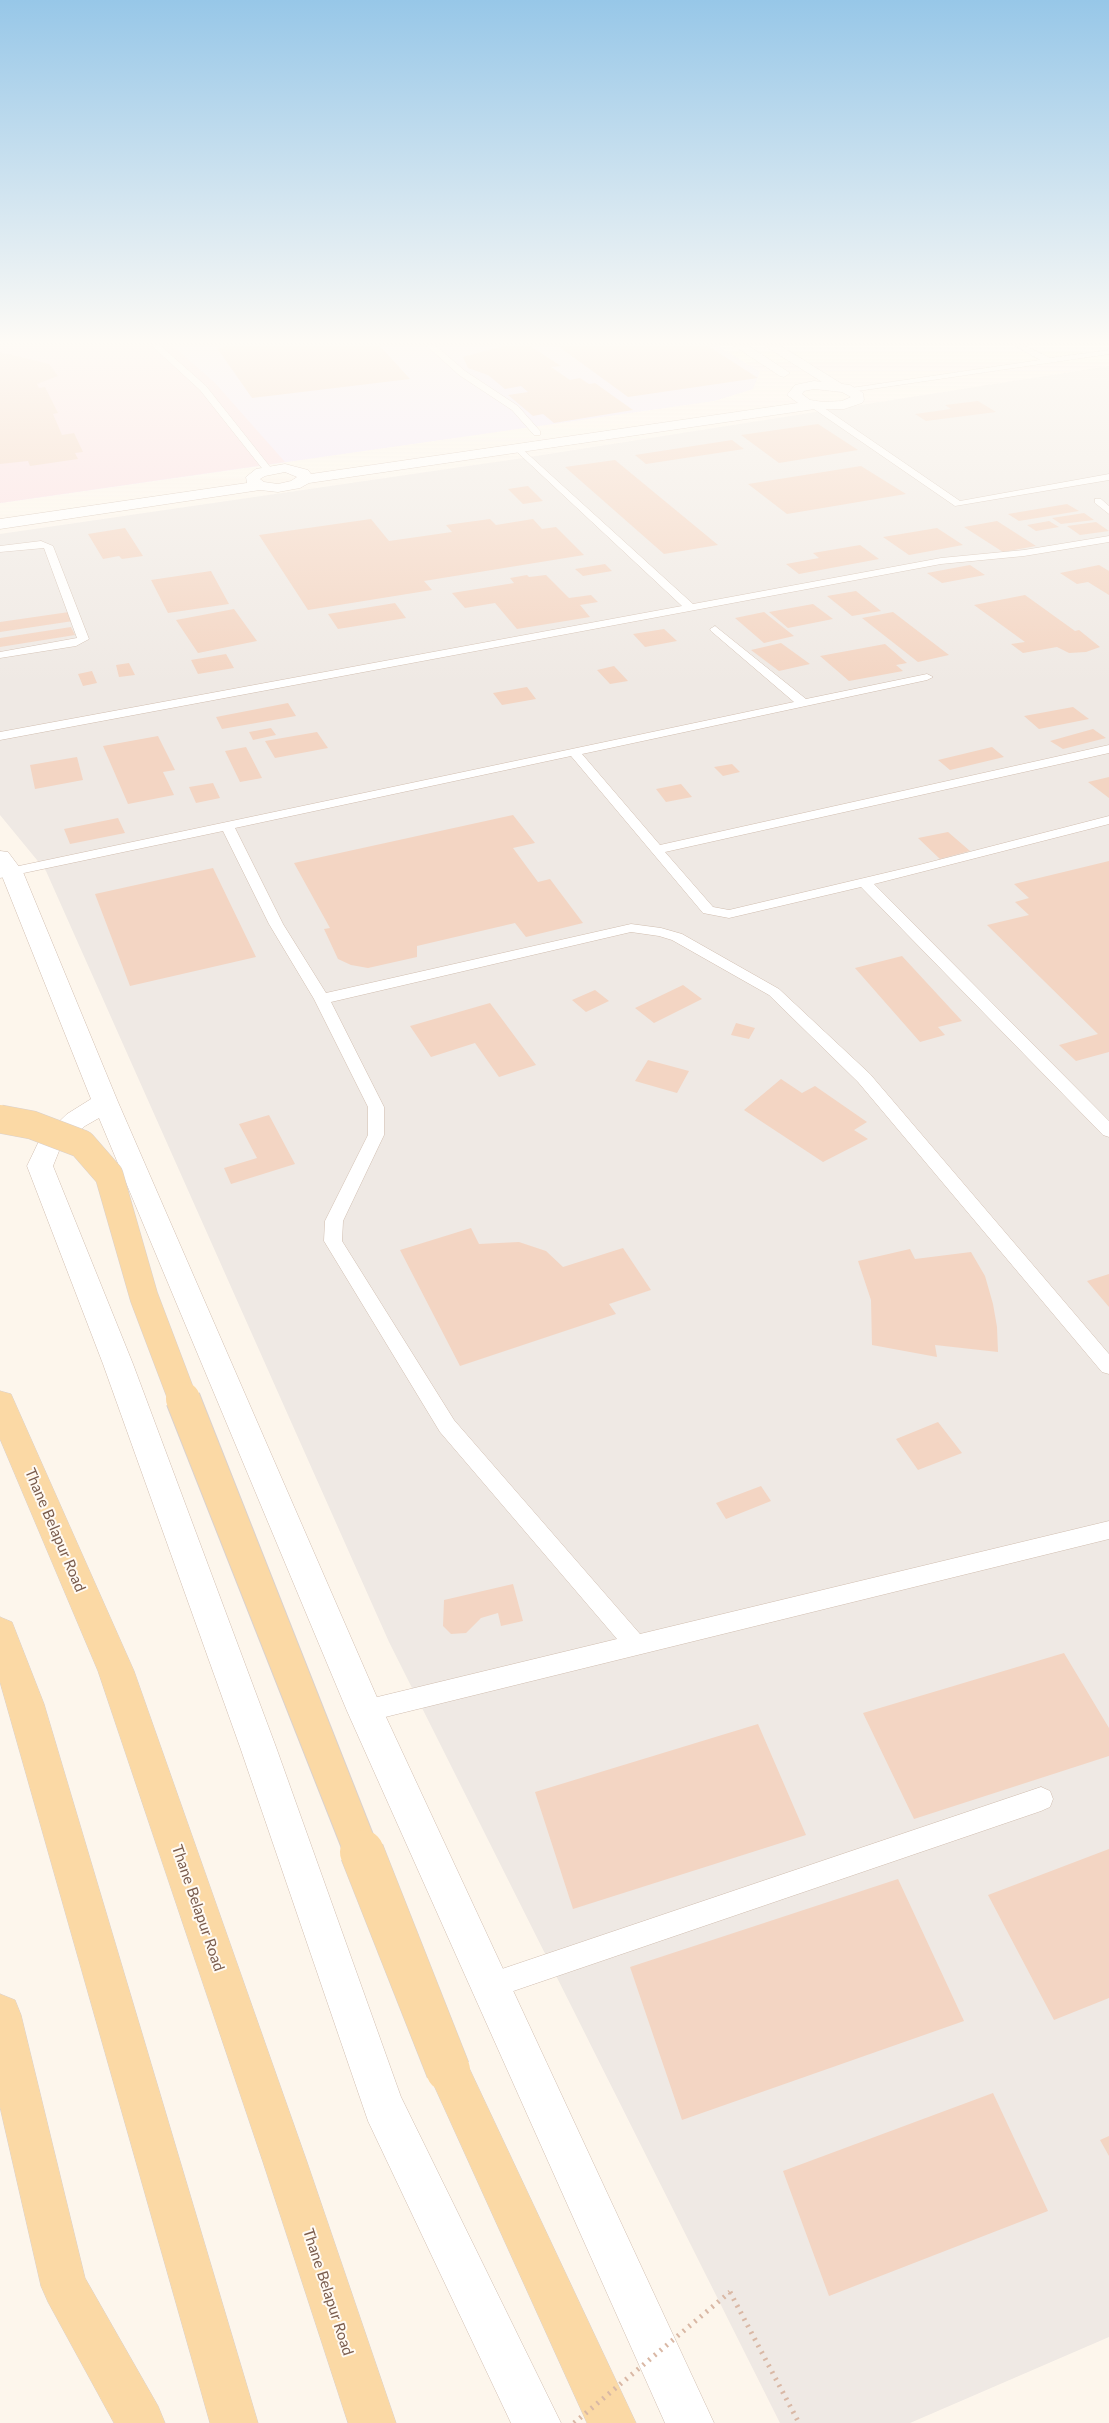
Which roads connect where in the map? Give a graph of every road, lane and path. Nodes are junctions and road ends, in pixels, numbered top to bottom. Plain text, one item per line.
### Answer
1 (249, 459) edge
2 (360, 459) edge
3 (447, 459) edge
4 (530, 459) edge
5 (892, 459) edge
6 (292, 469) junction
7 (261, 477) junction
8 (1109, 477) edge
9 (305, 479) junction
10 (1098, 501) dead end
11 (1109, 511) edge
12 (0, 512) edge
13 (0, 524) edge
14 (1109, 539) edge
15 (0, 549) edge
16 (691, 608) junction
17 (715, 629) dead end
18 (0, 655) edge
19 (927, 677) dead end
20 (803, 703) junction
21 (0, 736) edge
22 (1109, 749) edge
23 (574, 752) junction
24 (1109, 820) edge
25 (226, 826) junction
26 (656, 850) junction
27 (4, 867) edge
28 (864, 882) junction
29 (322, 999) junction
30 (105, 1102) junction
31 (0, 1119) edge
32 (1109, 1131) edge
33 (1109, 1367) edge
34 (0, 1403) edge
35 (1109, 1530) edge
36 (0, 1633) edge
37 (636, 1645) junction
38 (365, 1711) junction
39 (1041, 1799) dead end
40 (490, 1986) junction
41 (0, 2015) edge
42 (142, 2423) edge
43 (234, 2423) edge
44 (372, 2423) edge
45 (537, 2423) edge
46 (574, 2423) edge
47 (612, 2423) edge
48 (690, 2423) edge
49 (799, 2423) edge

1 - 7 lane
2 - 6 street
3 - 9 street
4 - 16 lane
5 - 8 lane
6 - 7 street
6 - 9 street
7 - 9 street
7 - 12 street
7 - 13 street
10 - 11 lane
14 - 16 lane
15 - 18 lane
16 - 21 lane
17 - 20 lane
19 - 20 lane
20 - 23 lane
22 - 26 lane
23 - 25 lane
23 - 26 lane
24 - 28 lane
25 - 27 lane
25 - 29 lane
26 - 28 lane
27 - 30 street
28 - 32 lane
29 - 33 lane
29 - 37 lane
30 - 38 street
30 - 45 street
31 - 47 main road, bridge
34 - 44 main road, Thane Belapur Road
35 - 37 lane
36 - 43 main road
37 - 38 lane
38 - 40 street
39 - 40 lane
40 - 48 street
41 - 42 main road
46 - 49 path, bridge

